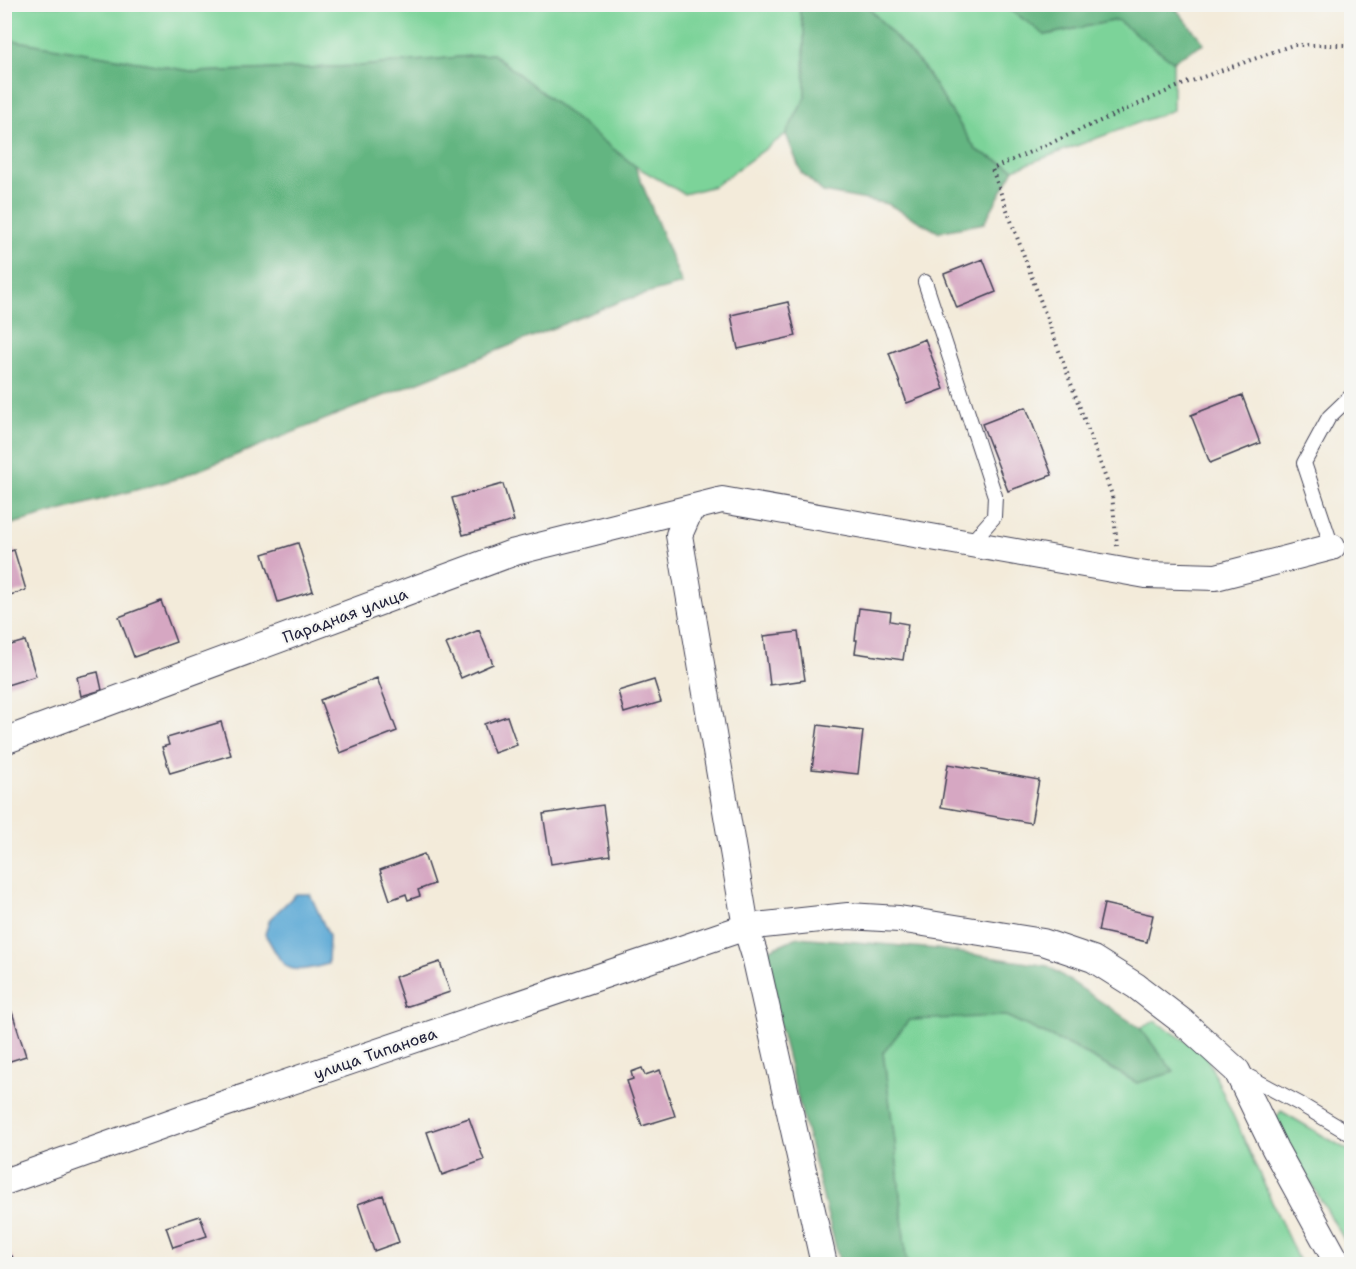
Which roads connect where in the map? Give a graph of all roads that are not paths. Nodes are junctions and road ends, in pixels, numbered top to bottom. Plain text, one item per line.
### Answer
1 (925, 282) dead end
2 (1352, 394) edge
3 (691, 508) junction
4 (970, 544) junction
5 (1332, 547) joint
6 (4, 741) edge
7 (746, 927) junction
8 (1237, 1071) junction
9 (1352, 1135) edge
10 (4, 1182) edge
11 (824, 1264) edge
12 (1338, 1264) edge

1 - 4 lane
2 - 5 lane
3 - 4 street, Парадная улица
3 - 6 street, Парадная улица
3 - 7 street
4 - 5 street, Парадная улица
7 - 8 street, улица Типанова
7 - 10 street, улица Типанова
7 - 11 street
8 - 9 lane
8 - 12 street

